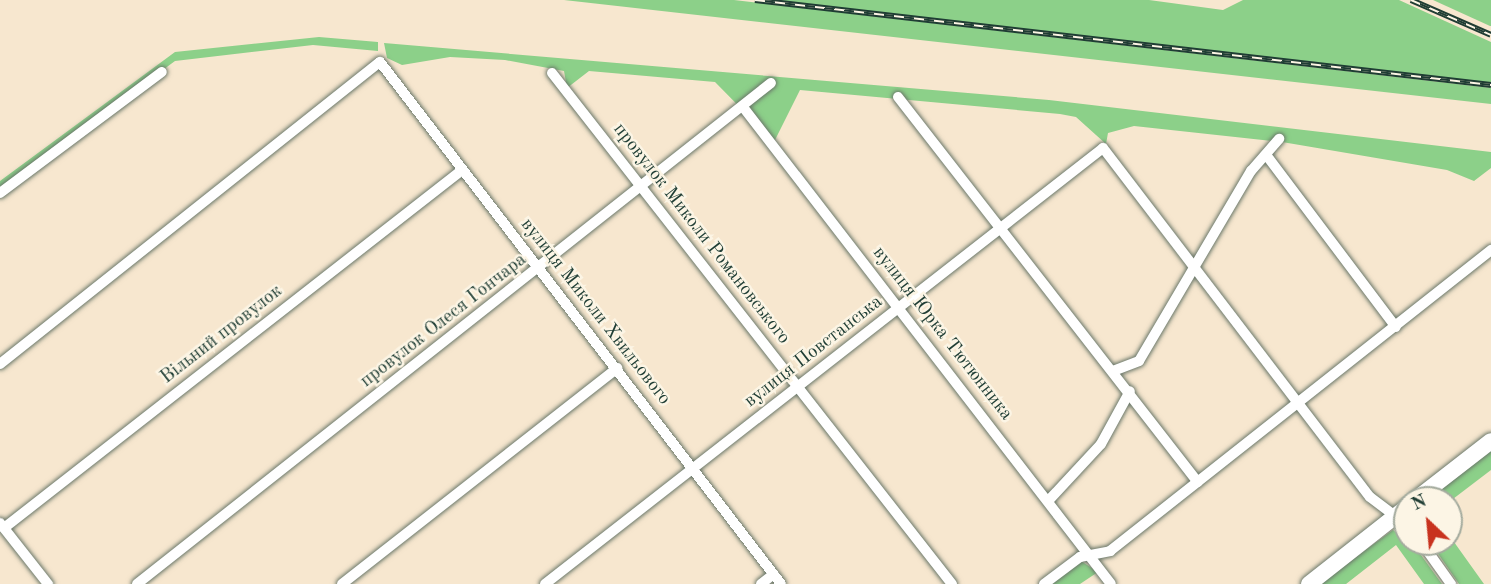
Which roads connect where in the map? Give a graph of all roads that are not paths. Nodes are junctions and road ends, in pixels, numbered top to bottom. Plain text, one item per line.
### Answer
1 (162, 72) dead end
2 (552, 73) dead end
3 (771, 83) dead end
4 (898, 97) dead end
5 (743, 107) junction
6 (1279, 139) dead end
7 (1267, 156) junction
8 (462, 170) junction
9 (643, 188) junction
10 (0, 193) edge
11 (1002, 226) junction
12 (1491, 250) edge
13 (1192, 265) junction
14 (539, 269) junction
15 (900, 307) junction
16 (1396, 327) junction
17 (0, 364) edge
18 (617, 368) junction
19 (1113, 371) junction
20 (799, 386) junction
21 (1130, 391) junction
22 (1300, 402) junction
23 (1491, 441) edge
24 (694, 468) junction
25 (1198, 482) junction
26 (1433, 486) edge
27 (1049, 500) junction
28 (1393, 510) edge
29 (1393, 524) edge
30 (2, 525) edge
31 (1431, 556) edge
32 (1094, 559) junction
33 (774, 575) junction
34 (48, 584) edge
35 (137, 584) edge
36 (342, 584) edge
37 (545, 584) edge
38 (761, 584) edge
39 (782, 584) edge
40 (952, 584) edge
41 (1044, 584) edge
42 (1111, 584) edge
43 (1309, 584) edge
44 (1451, 584) edge

1 - 10 street
2 - 9 street, провулок Миколи Романовського
3 - 5 street, провулок Олеся Гончара
4 - 11 street
5 - 9 street, провулок Олеся Гончара
5 - 15 street, вулиця Юрка Тютюнника
6 - 7 street
7 - 13 street
7 - 16 street
8 - 14 street, вулиця Миколи Хвильового
8 - 17 street, вулиця Миколи Хвильового
8 - 30 street, Вільний провулок
9 - 14 street, провулок Олеся Гончара
9 - 20 street, провулок Миколи Романовського
11 - 13 street, вулиця Повстанська
11 - 15 street, вулиця Повстанська
11 - 19 street
12 - 16 street
13 - 19 street
13 - 22 street
14 - 18 street, вулиця Миколи Хвильового
14 - 35 street, провулок Олеся Гончара
15 - 20 street, вулиця Повстанська
15 - 27 street, вулиця Юрка Тютюнника
16 - 22 street
18 - 24 street, вулиця Миколи Хвильового
18 - 36 street
19 - 21 street
20 - 24 street, вулиця Повстанська
20 - 40 street, провулок Миколи Романовського
21 - 25 street
21 - 27 street
22 - 25 street
22 - 28 street
23 - 26 street
24 - 33 street, вулиця Миколи Хвильового
24 - 37 street, вулиця Повстанська
25 - 32 street
27 - 32 street, вулиця Юрка Тютюнника
29 - 43 street
30 - 34 street
31 - 44 street
32 - 41 street
32 - 42 street, вулиця Юрка Тютюнника
33 - 38 street
33 - 39 street, вулиця Миколи Хвильового

